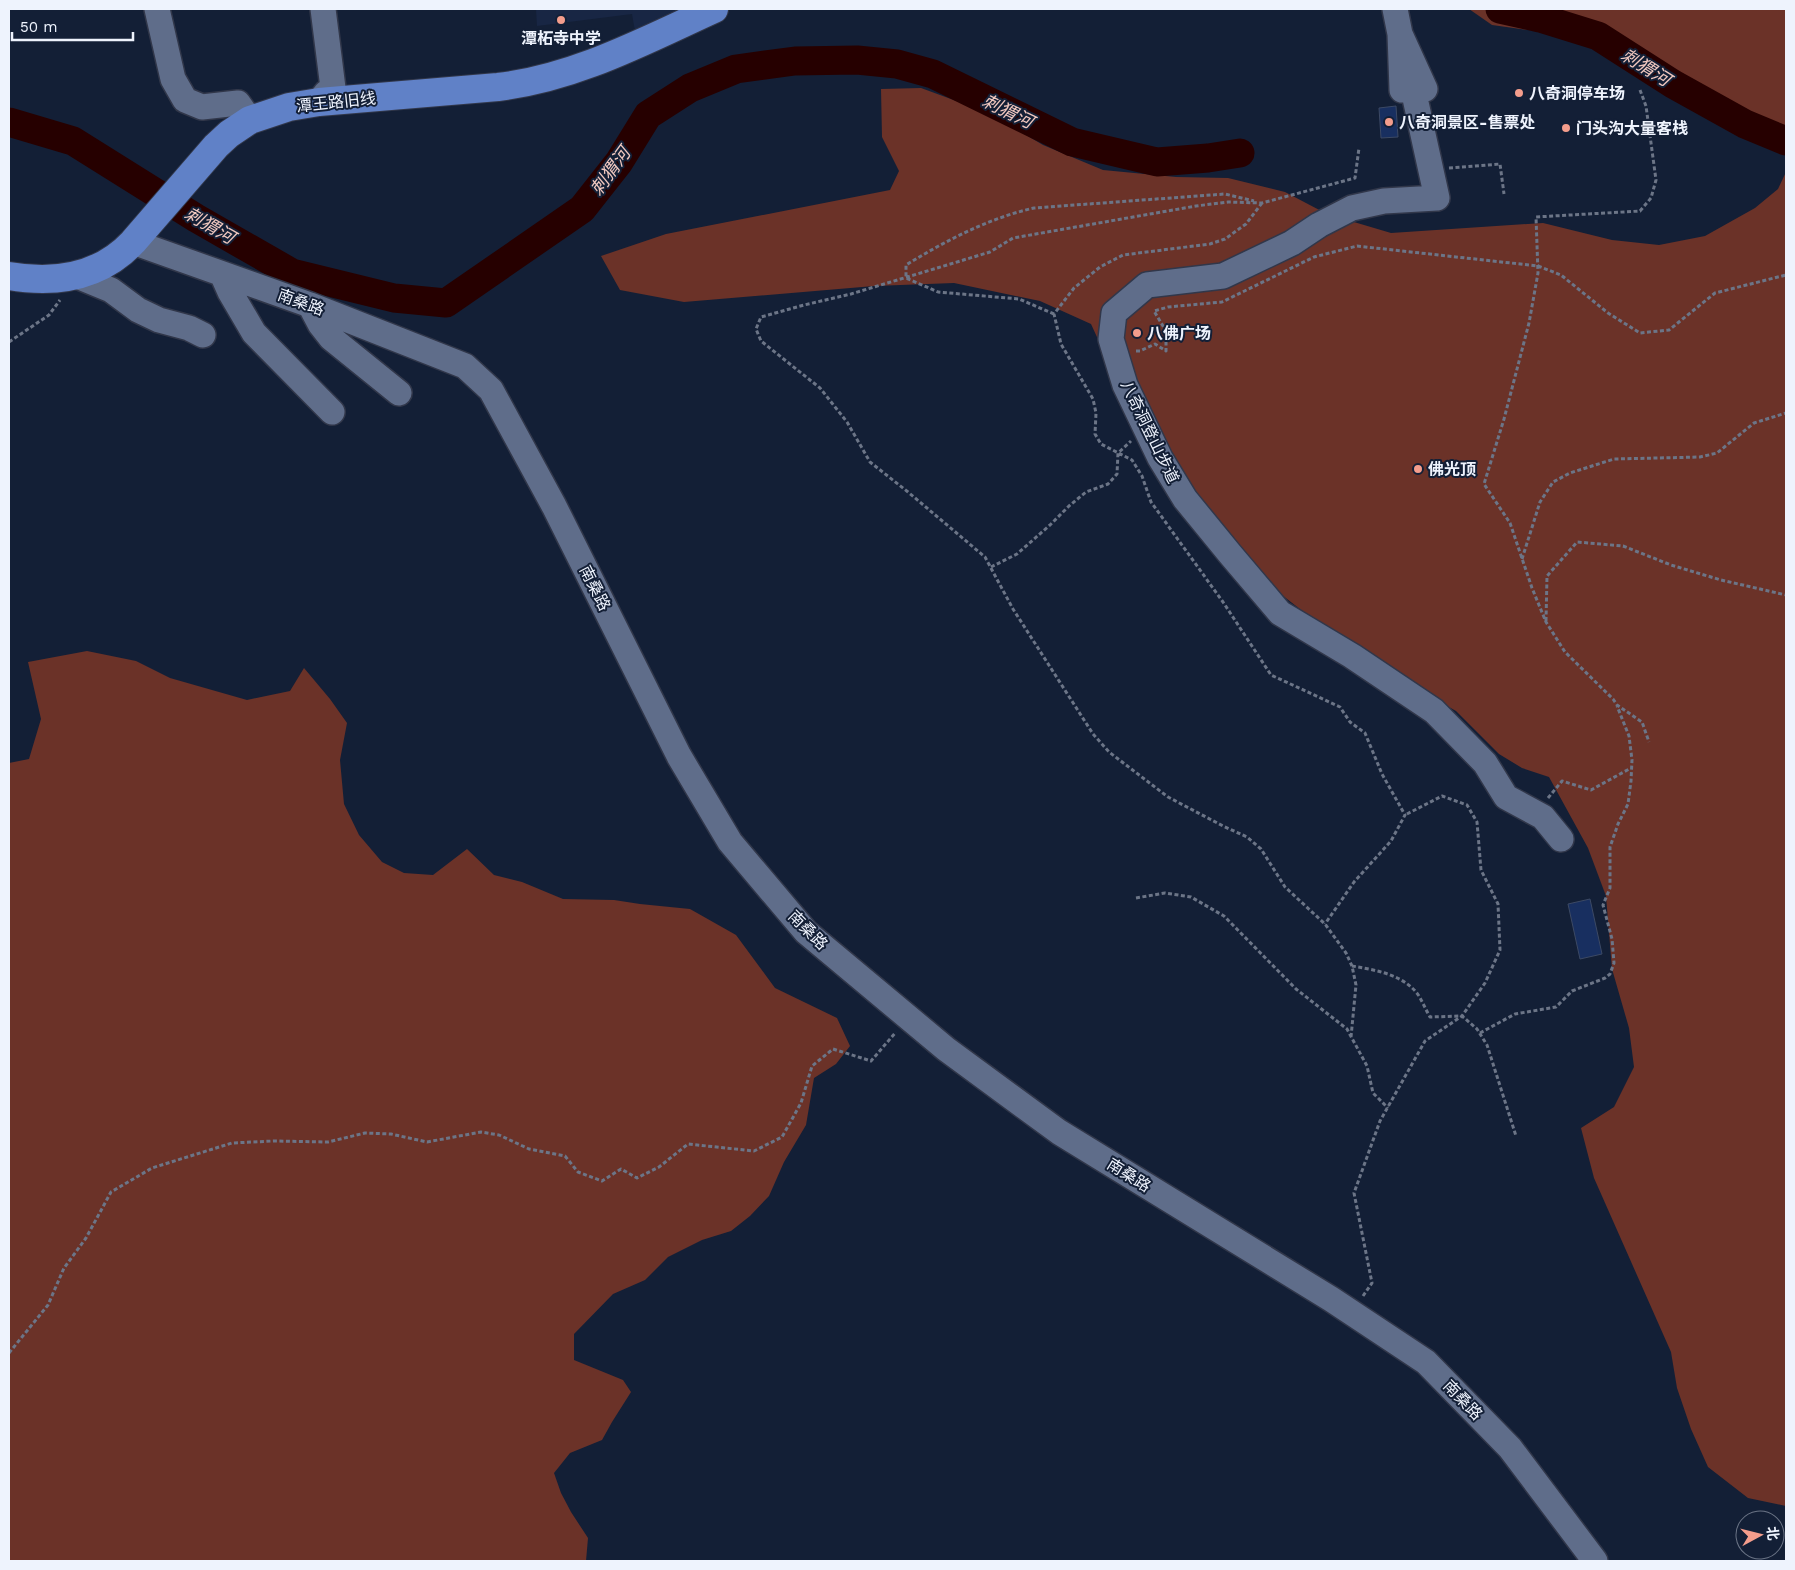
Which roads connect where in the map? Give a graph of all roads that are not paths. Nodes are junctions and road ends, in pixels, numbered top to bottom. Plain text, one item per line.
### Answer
1 (157, 9) edge
2 (323, 9) edge
3 (714, 9) edge
4 (1395, 9) edge
5 (319, 102) junction
6 (250, 120) junction
7 (138, 237) junction
8 (222, 274) junction
9 (9, 276) edge
10 (77, 276) junction
11 (310, 305) junction
12 (203, 335) dead end
13 (399, 393) dead end
14 (332, 412) dead end
15 (1561, 839) dead end
16 (1595, 1561) edge

1 - 6 street
2 - 5 street
3 - 5 main road, 潭王路旧线
4 - 15 street, 八奇洞登山步道
5 - 6 main road, 潭王路旧线
6 - 7 main road, 潭王路旧线
7 - 8 street, 南桑路
7 - 10 main road, 潭王路旧线
8 - 11 street, 南桑路
8 - 14 street
9 - 10 main road, 潭王路旧线
10 - 12 street
11 - 13 street
11 - 16 street, 南桑路

